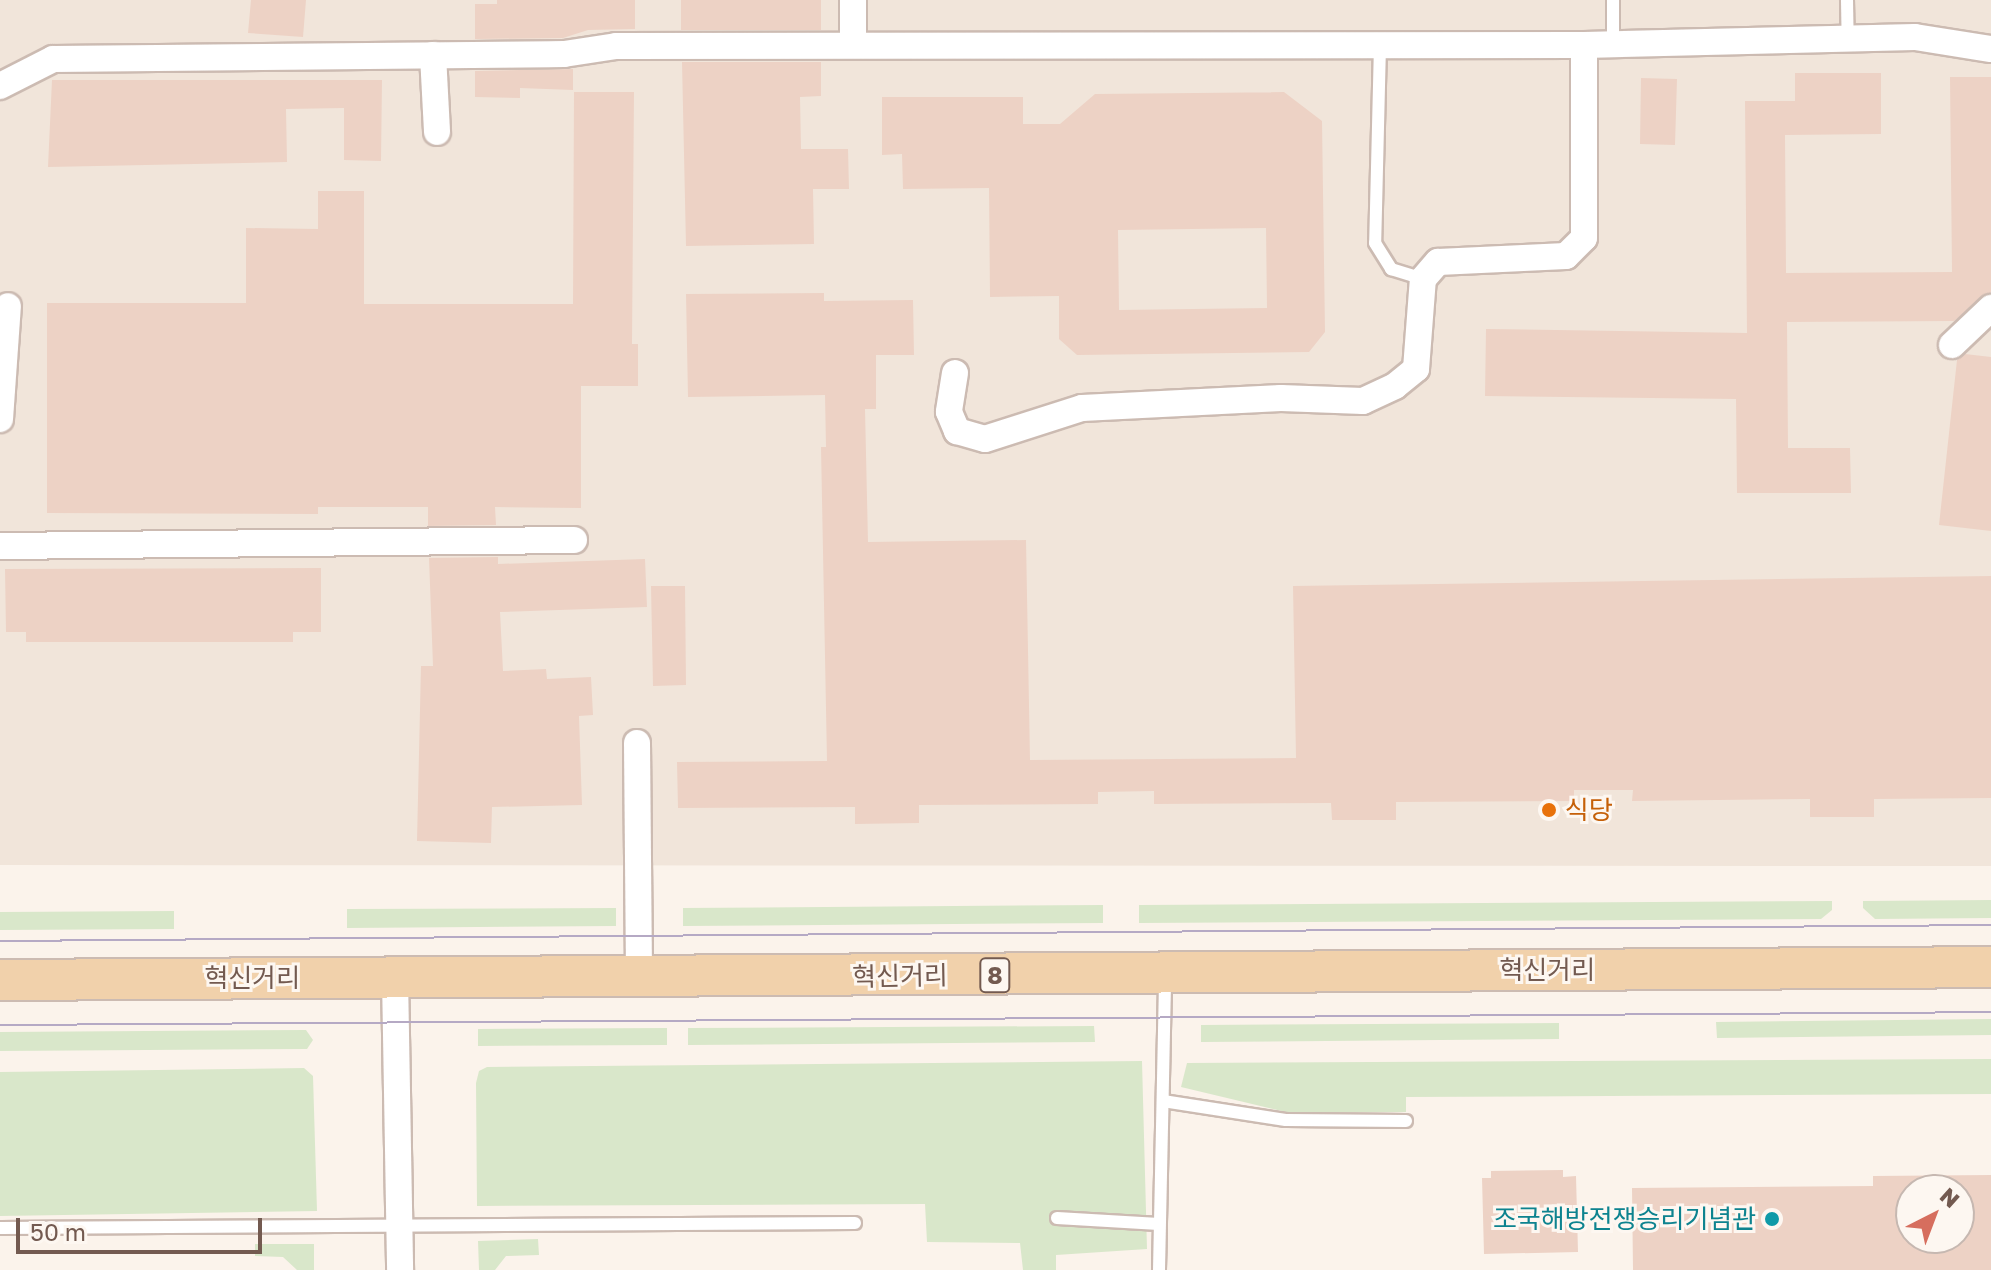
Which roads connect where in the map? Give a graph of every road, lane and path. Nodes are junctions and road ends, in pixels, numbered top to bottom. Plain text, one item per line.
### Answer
1 (853, 0) edge
2 (1613, 0) edge
3 (1847, 0) edge
4 (1848, 39) junction
5 (1380, 42) junction
6 (853, 44) junction
7 (1613, 44) junction
8 (1584, 45) junction
9 (1991, 49) edge
10 (433, 55) junction
11 (0, 86) edge
12 (437, 132) dead end
13 (1423, 279) junction
14 (8, 306) dead end
15 (1991, 308) edge
16 (1952, 345) dead end
17 (955, 373) dead end
18 (0, 419) edge
19 (574, 540) dead end
20 (0, 546) edge
21 (637, 743) dead end
22 (1991, 967) edge
23 (1165, 973) junction
24 (395, 977) junction
25 (639, 978) junction
26 (0, 980) edge
27 (1163, 1101) junction
28 (1406, 1121) dead end
29 (1057, 1218) dead end
30 (855, 1223) dead end
31 (1159, 1224) junction
32 (399, 1225) junction
33 (0, 1228) edge
34 (400, 1270) edge
35 (1159, 1270) edge

1 - 6 street
2 - 7 lane
3 - 4 lane
4 - 7 street
4 - 9 street
5 - 6 street
5 - 8 street
5 - 13 lane
6 - 10 street
7 - 8 street
8 - 13 street
10 - 11 street
10 - 12 street
13 - 17 street
14 - 18 street
15 - 16 street
19 - 20 street
21 - 25 street
22 - 23 main road, 혁신거리 / 8
23 - 25 main road, 혁신거리 / 8
23 - 27 lane
24 - 25 main road, 혁신거리 / 8
24 - 26 main road, 혁신거리 / 8
24 - 32 street
27 - 28 lane
27 - 31 lane
29 - 31 lane
30 - 32 lane
31 - 35 lane
32 - 33 lane
32 - 34 street

